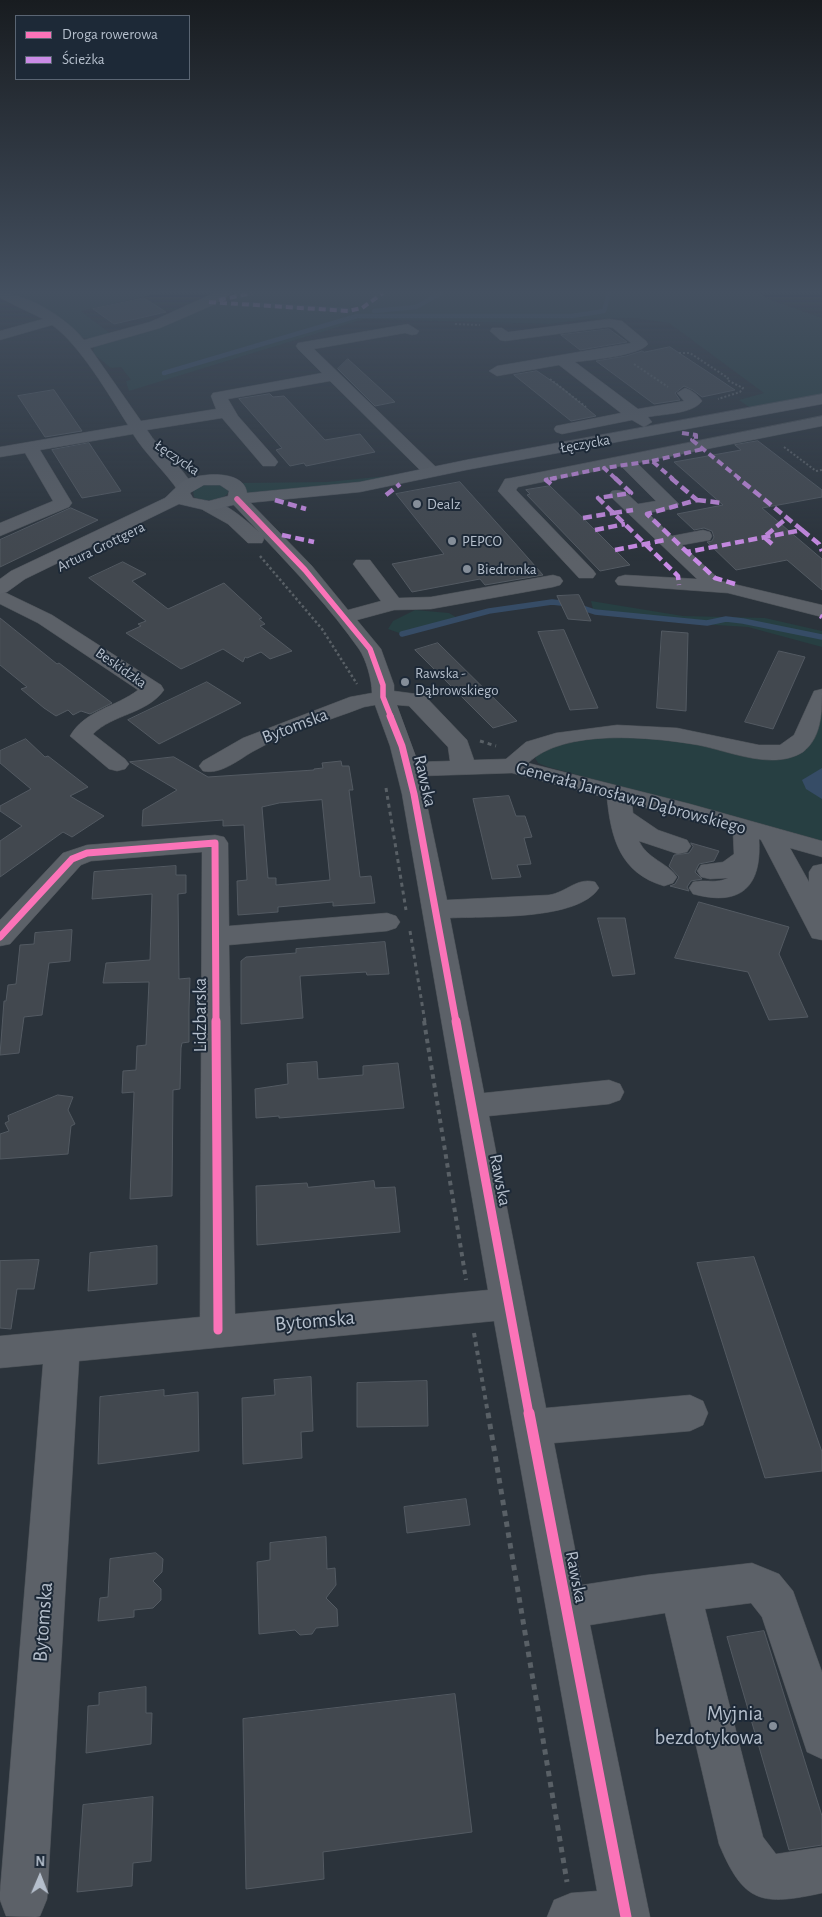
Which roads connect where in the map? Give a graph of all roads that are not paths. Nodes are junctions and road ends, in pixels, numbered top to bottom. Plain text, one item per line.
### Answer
1 (107, 382) edge
2 (296, 382) edge
3 (340, 382) edge
4 (593, 382) edge
5 (678, 391) road end
6 (822, 399) edge
7 (228, 412) junction
8 (636, 414) junction
9 (821, 422) edge
10 (693, 424) junction
11 (562, 429) dead end
12 (140, 430) junction
13 (656, 431) junction
14 (715, 441) junction
15 (30, 447) junction
16 (0, 452) edge
17 (624, 460) junction
18 (269, 462) dead end
19 (466, 465) junction
20 (428, 469) junction
21 (218, 480) junction
22 (183, 491) junction
23 (618, 495) dead end
24 (237, 499) junction
25 (206, 506) junction
26 (633, 510) junction
27 (0, 530) edge
28 (703, 536) dead end
29 (668, 542) junction
30 (363, 564) dead end
31 (586, 574) dead end
32 (553, 580) dead end
33 (625, 581) dead end
34 (715, 586) junction
35 (0, 589) edge
36 (0, 596) edge
37 (393, 604) junction
38 (822, 611) edge
39 (345, 617) junction
40 (822, 696) edge
41 (374, 699) junction
42 (117, 764) dead end
43 (211, 766) dead end
44 (463, 766) junction
45 (512, 766) junction
46 (397, 778) junction
47 (621, 813) junction
48 (770, 834) junction
49 (746, 843) junction
50 (822, 849) edge
51 (671, 861) dead end
52 (822, 872) edge
53 (586, 888) dead end
54 (409, 917) junction
55 (821, 930) edge
56 (0, 937) edge
57 (215, 937) junction
58 (609, 1092) dead end
59 (471, 1106) junction
60 (508, 1304) junction
61 (218, 1330) junction
62 (62, 1346) junction
63 (0, 1352) edge
64 (690, 1412) dead end
65 (531, 1426) junction
66 (680, 1591) junction
67 (566, 1608) junction
68 (822, 1737) edge
69 (822, 1870) edge
70 (23, 1899) dead end
71 (625, 1914) edge
72 (571, 1917) edge

1 - 12 street, Łęczycka
2 - 7 street
3 - 20 street
4 - 8 street
5 - 8 street
6 - 10 main road, Łęczycka
7 - 12 street
7 - 18 street
8 - 11 street
8 - 13 street
9 - 14 street
10 - 13 main road, Łęczycka
10 - 14 street
12 - 15 street
12 - 21 street, Łęczycka
12 - 22 street, Łęczycka
13 - 19 main road, Łęczycka
14 - 17 street
15 - 16 street
15 - 27 street
17 - 26 street
17 - 31 street
19 - 20 main road, Łęczycka
19 - 24 main road, Łęczycka
20 - 21 main road, Łęczycka
21 - 22 main road, Artura Grottgera
21 - 24 main road
22 - 25 main road
22 - 35 main road, Artura Grottgera
23 - 26 street
24 - 25 main road, Artura Grottgera
24 - 39 street, Rawska
25 - 35 main road, Artura Grottgera
25 - 41 street, Rawska
26 - 29 street
28 - 29 street
29 - 34 street
30 - 37 street
32 - 37 street
33 - 34 street
34 - 38 street
36 - 42 street, Beskidzka
37 - 39 street
39 - 41 street, Rawska
40 - 45 street
41 - 43 street, Bytomska
41 - 44 street
41 - 46 street, Rawska
44 - 45 street, Generała Jarosława Dąbrowskiego
44 - 46 street, Generała Jarosława Dąbrowskiego
45 - 47 street, Generała Jarosława Dąbrowskiego
46 - 54 street, Rawska
47 - 49 street, Generała Jarosława Dąbrowskiego
47 - 51 street
48 - 49 street, Generała Jarosława Dąbrowskiego
48 - 50 street, Generała Jarosława Dąbrowskiego
48 - 55 street
49 - 49 street
52 - 55 street
53 - 54 street
54 - 57 street
54 - 59 street, Rawska
56 - 57 street, Lidzbarska
57 - 61 street, Lidzbarska
58 - 59 street
59 - 60 street, Rawska
60 - 61 street, Bytomska
60 - 65 street, Rawska
61 - 62 street, Bytomska
62 - 63 street, Bytomska
62 - 70 street, Bytomska
64 - 65 street
65 - 67 street, Rawska
66 - 67 street
66 - 68 street
66 - 69 street
67 - 71 street, Rawska
71 - 72 street

